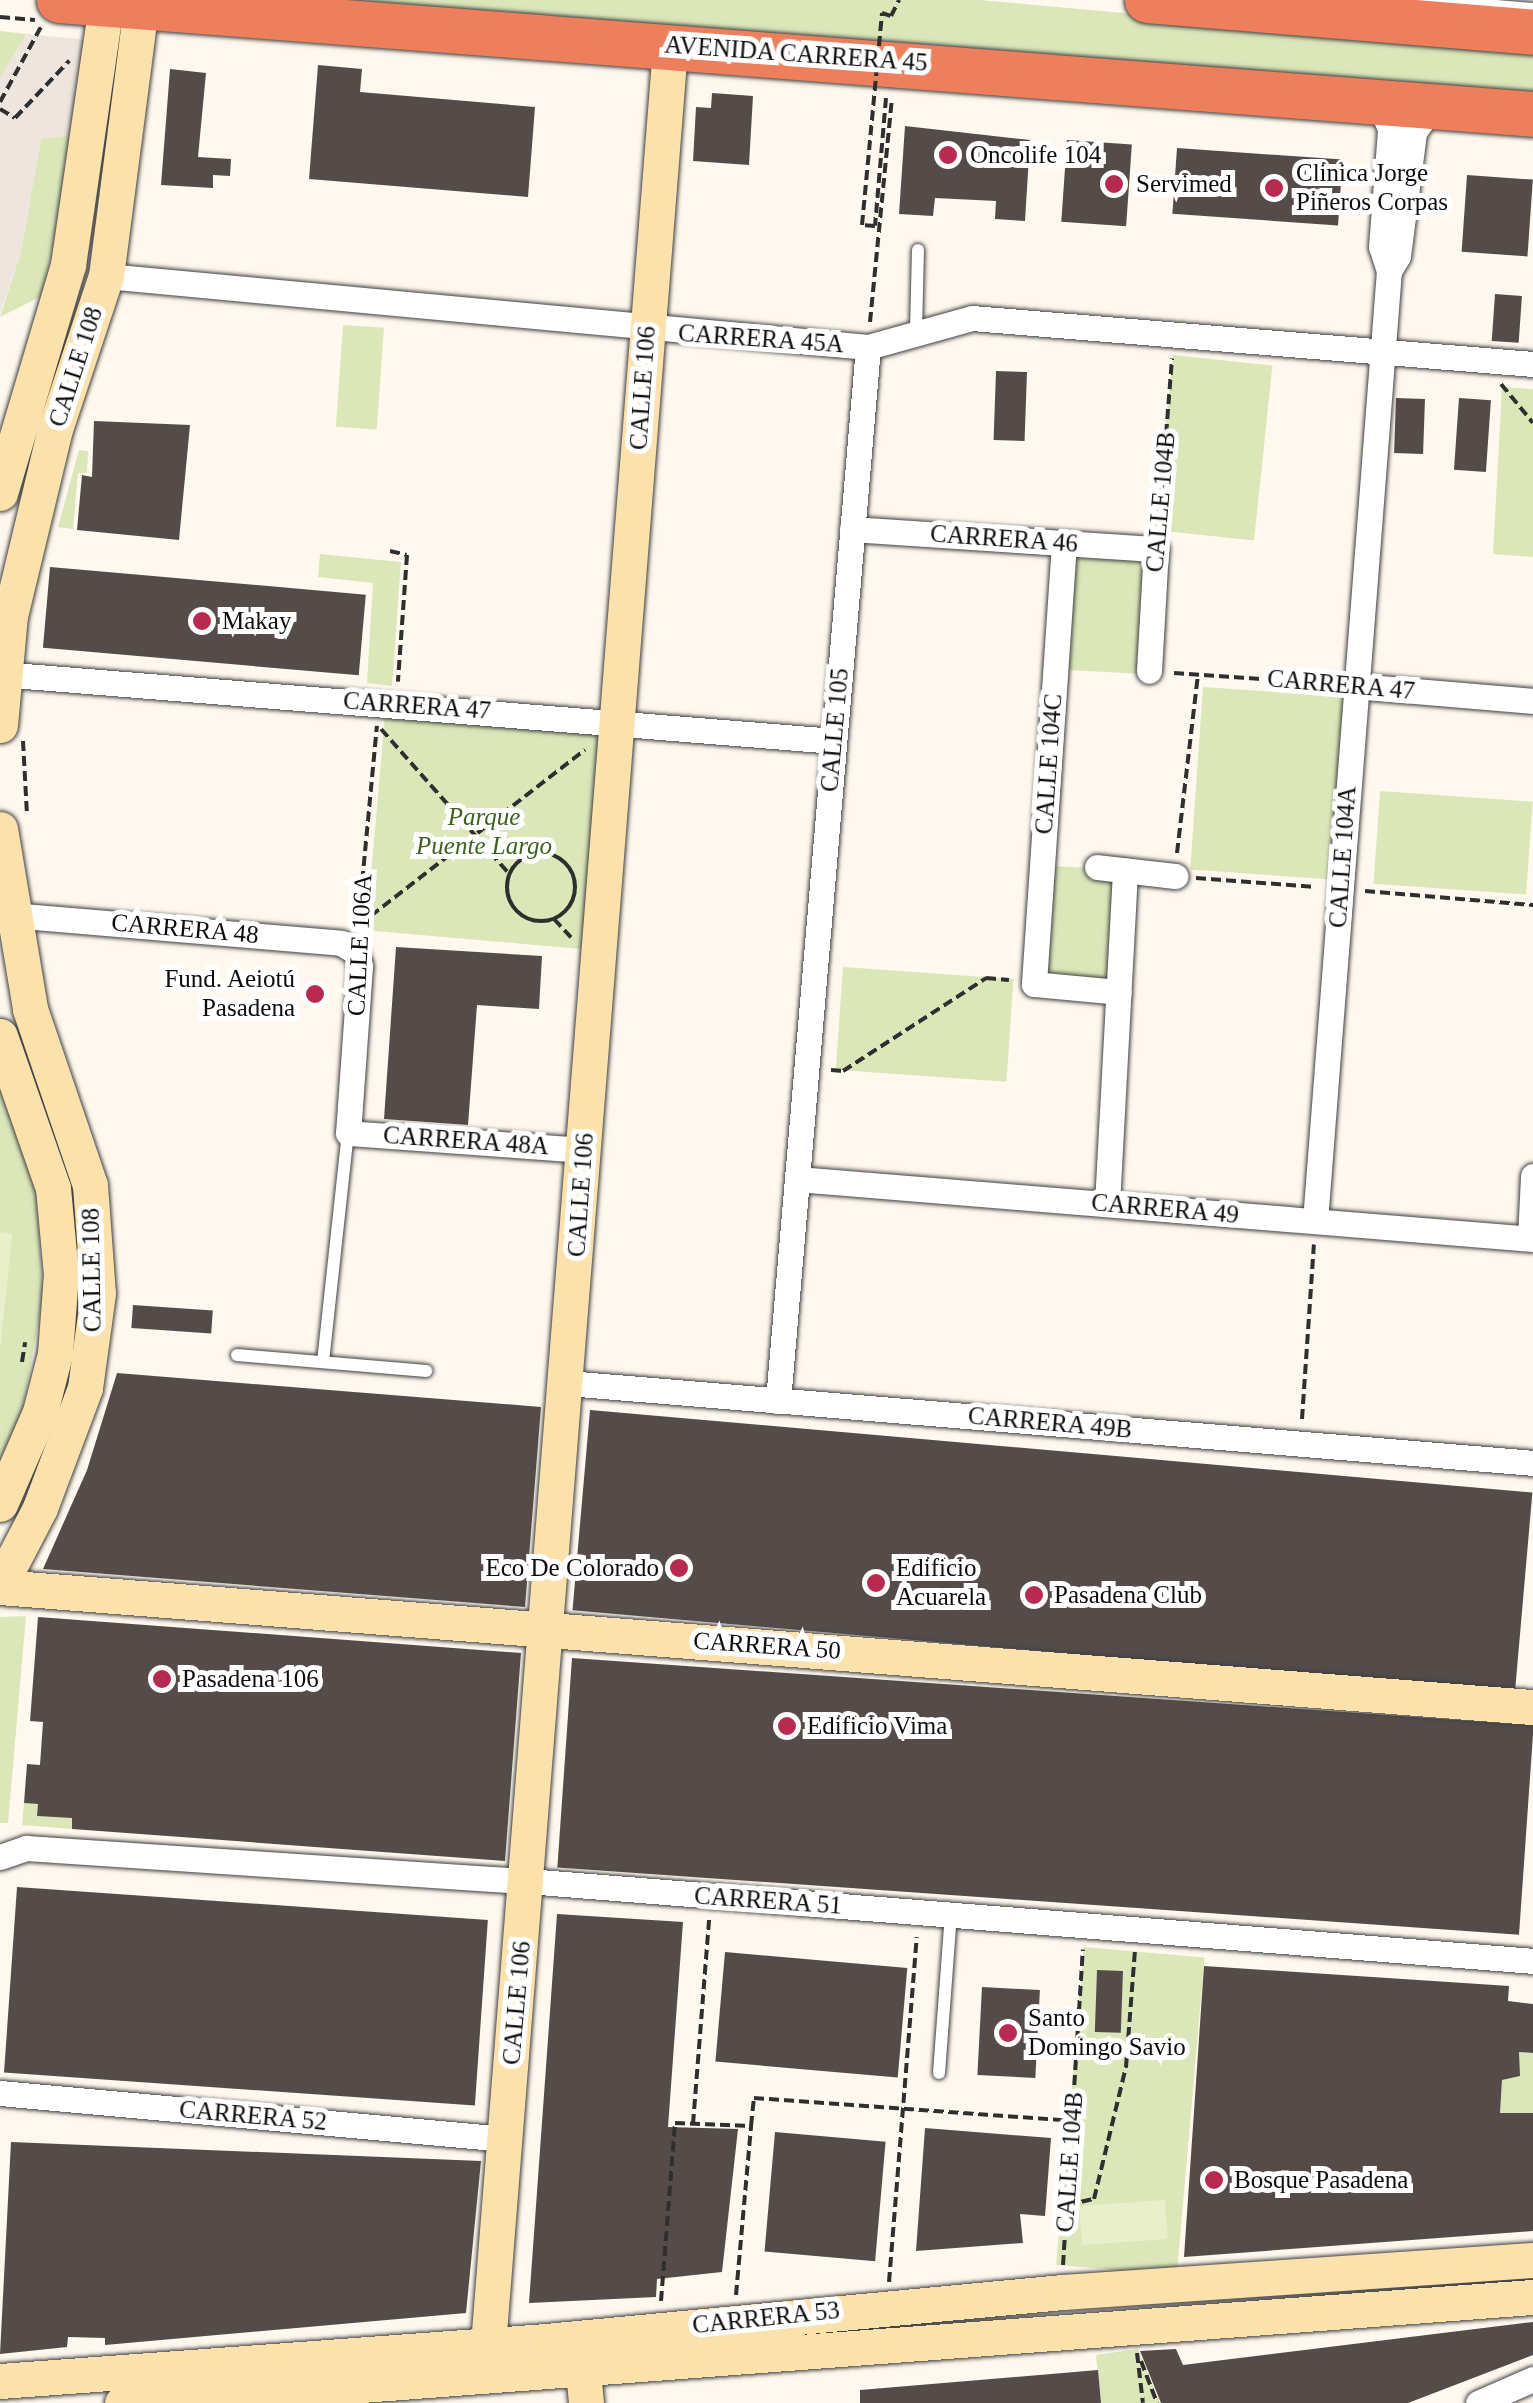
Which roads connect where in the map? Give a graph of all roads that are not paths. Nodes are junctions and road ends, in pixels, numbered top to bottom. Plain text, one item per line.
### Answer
1 (1148, 0) edge
2 (1423, 0) edge
3 (123, 5) junction
4 (1533, 9) edge
5 (52, 10) edge
6 (1533, 32) edge
7 (670, 46) junction
8 (1378, 100) junction
9 (1433, 105) junction
10 (1533, 114) edge
11 (918, 250) dead end
12 (1388, 271) junction
13 (106, 276) junction
14 (648, 331) junction
15 (916, 331) junction
16 (868, 347) junction
17 (1382, 350) junction
18 (1533, 364) edge
19 (0, 493) edge
20 (852, 529) junction
21 (1064, 543) junction
22 (1156, 549) joint
23 (1150, 671) road end
24 (0, 674) edge
25 (1356, 686) junction
26 (1533, 702) edge
27 (12, 728) edge
28 (607, 731) junction
29 (834, 741) junction
30 (14, 827) edge
31 (1097, 867) dead end
32 (1125, 870) junction
33 (1174, 876) road end
34 (11, 914) junction
35 (356, 952) joint
36 (1119, 992) junction
37 (0, 1036) edge
38 (348, 1133) junction
39 (584, 1150) junction
40 (1533, 1176) edge
41 (797, 1179) junction
42 (1107, 1204) junction
43 (1315, 1220) junction
44 (1531, 1238) edge
45 (237, 1355) dead end
46 (323, 1362) junction
47 (426, 1370) dead end
48 (567, 1384) junction
49 (778, 1401) junction
50 (1533, 1463) edge
51 (0, 1504) edge
52 (0, 1586) edge
53 (548, 1630) junction
54 (1533, 1707) edge
55 (1, 1854) edge
56 (527, 1881) junction
57 (951, 1915) junction
58 (1533, 1961) edge
59 (939, 2073) dead end
60 (0, 2093) edge
61 (505, 2139) junction
62 (1533, 2260) edge
63 (1533, 2296) edge
64 (488, 2345) junction
65 (570, 2370) edge
66 (1533, 2379) edge
67 (0, 2382) edge
68 (122, 2403) edge
69 (1478, 2403) edge

1 - 6 highway
2 - 4 lane
3 - 5 highway, AVENIDA CARRERA 45
3 - 7 highway, AVENIDA CARRERA 45
3 - 13 street, CALLE 108
3 - 19 street, CALLE 108
7 - 8 highway, AVENIDA CARRERA 45
7 - 14 street, CALLE 106
8 - 9 highway, AVENIDA CARRERA 45
8 - 12 street, CALLE 104A
9 - 10 highway, AVENIDA CARRERA 45
9 - 12 street, CALLE 104A
11 - 15 lane
12 - 17 street, CALLE 104A
13 - 14 street, CARRERA 45A
13 - 24 street, CALLE 108
14 - 16 street, CARRERA 45A
14 - 28 street, CALLE 106
15 - 16 street, CARRERA 45A
15 - 17 street, CARRERA 45A
16 - 20 street, CALLE 105
17 - 18 street, CARRERA 45A
17 - 25 street, CALLE 104A
20 - 21 street, CARRERA 46
20 - 29 street, CALLE 105
21 - 22 street, CARRERA 46
21 - 36 street, CALLE 104C
22 - 23 street, CALLE 104B
24 - 27 street, CALLE 108
24 - 28 street, CARRERA 47
25 - 26 street, CARRERA 47
25 - 43 street, CALLE 104A
28 - 29 street, CARRERA 47
28 - 39 street, CALLE 106
29 - 41 street, CALLE 105
30 - 34 street, CALLE 108
31 - 32 street
32 - 33 street
32 - 36 street
34 - 35 street, CARRERA 48
34 - 52 street, CALLE 108
35 - 38 street, CALLE 106A
36 - 42 street
37 - 51 street, CALLE 108
38 - 39 street, CARRERA 48A
38 - 46 lane, CALLE 106A
39 - 48 street, CALLE 106
40 - 44 street
41 - 42 street, CARRERA 49
41 - 49 street, CALLE 105
42 - 43 street, CARRERA 49
43 - 44 street, CARRERA 49
45 - 46 lane
46 - 47 lane
48 - 49 street, CARRERA 49B
48 - 53 street, CALLE 106
49 - 50 street, CARRERA 49B
52 - 53 street, CARRERA 50
53 - 54 street, CARRERA 50
53 - 56 street, CALLE 106
55 - 56 street, CARRERA 51
56 - 57 street, CARRERA 51
56 - 61 street, CALLE 106
57 - 58 street, CARRERA 51
57 - 59 lane
60 - 61 street, CARRERA 52
61 - 64 street, CALLE 106
62 - 65 street, CARRERA 53
63 - 65 street, CARRERA 53
64 - 65 street, CARRERA 53
64 - 67 street, CARRERA 53
65 - 68 street, CARRERA 53
66 - 69 street

